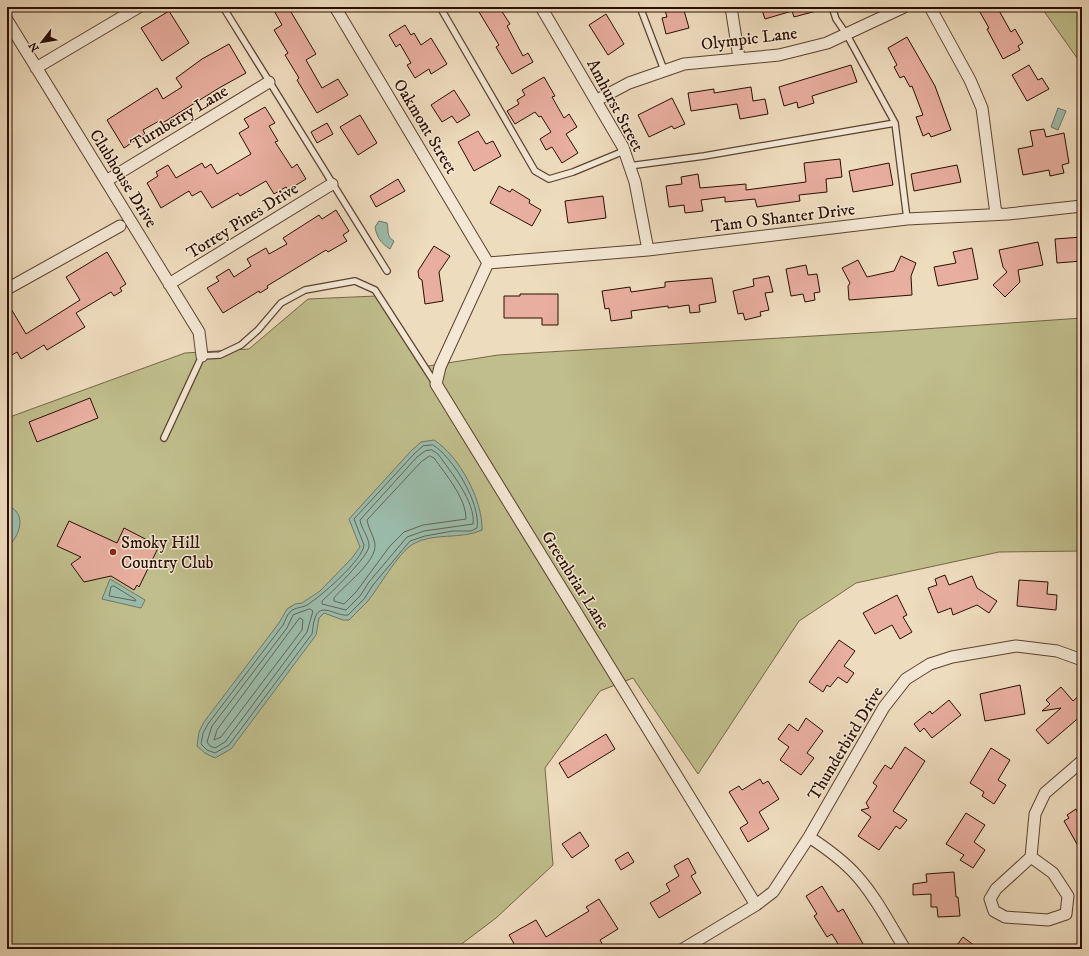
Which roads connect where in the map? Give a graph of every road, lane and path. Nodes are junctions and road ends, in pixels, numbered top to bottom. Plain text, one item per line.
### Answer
1 (139, 7) edge
2 (223, 7) edge
3 (334, 7) edge
4 (440, 7) edge
5 (541, 7) edge
6 (640, 7) edge
7 (731, 7) edge
8 (832, 7) edge
9 (904, 7) edge
10 (930, 7) edge
11 (7, 20) edge
12 (847, 35) junction
13 (739, 58) junction
14 (36, 68) junction
15 (664, 70) junction
16 (269, 82) junction
17 (597, 100) junction
18 (895, 123) junction
19 (624, 151) junction
20 (629, 166) junction
21 (106, 182) junction
22 (332, 184) junction
23 (1082, 206) edge
24 (996, 214) junction
25 (907, 219) junction
26 (120, 226) dead end
27 (648, 250) junction
28 (488, 263) junction
29 (387, 271) dead end
30 (169, 284) junction
31 (7, 289) edge
32 (202, 356) junction
33 (436, 384) junction
34 (164, 438) dead end
35 (1082, 660) edge
36 (1082, 761) edge
37 (809, 837) junction
38 (1031, 857) junction
39 (756, 905) junction
40 (683, 949) edge
41 (905, 949) edge

1 - 14 street
2 - 16 lane
3 - 28 street, Oakmont Street
4 - 19 lane
5 - 17 street, Amhurst Street
6 - 15 lane
7 - 13 street
8 - 12 lane
9 - 12 street, Olympic Lane
10 - 24 street
11 - 14 street, Clubhouse Drive
12 - 13 street, Olympic Lane
12 - 18 lane
13 - 15 street, Olympic Lane
14 - 21 street, Clubhouse Drive
15 - 17 street, Olympic Lane
16 - 21 street, Turnberry Lane
16 - 22 lane
17 - 19 street, Amhurst Street
18 - 20 lane
18 - 25 lane
19 - 20 street, Amhurst Street
20 - 27 street, Amhurst Street
21 - 30 street, Clubhouse Drive
22 - 29 lane
22 - 30 street, Torrey Pines Drive
23 - 24 street, Tam O Shanter Drive
24 - 25 street, Tam O Shanter Drive
25 - 27 street, Tam O Shanter Drive
26 - 31 street
27 - 28 street, Tam O Shanter Drive
28 - 33 street
30 - 32 street, Clubhouse Drive
32 - 33 lane
32 - 34 lane
33 - 39 street, Greenbriar Lane
35 - 37 street, Thunderbird Drive
36 - 38 street
37 - 39 street, Thunderbird Drive
37 - 41 street
38 - 38 street
39 - 40 street, Thunderbird Drive

